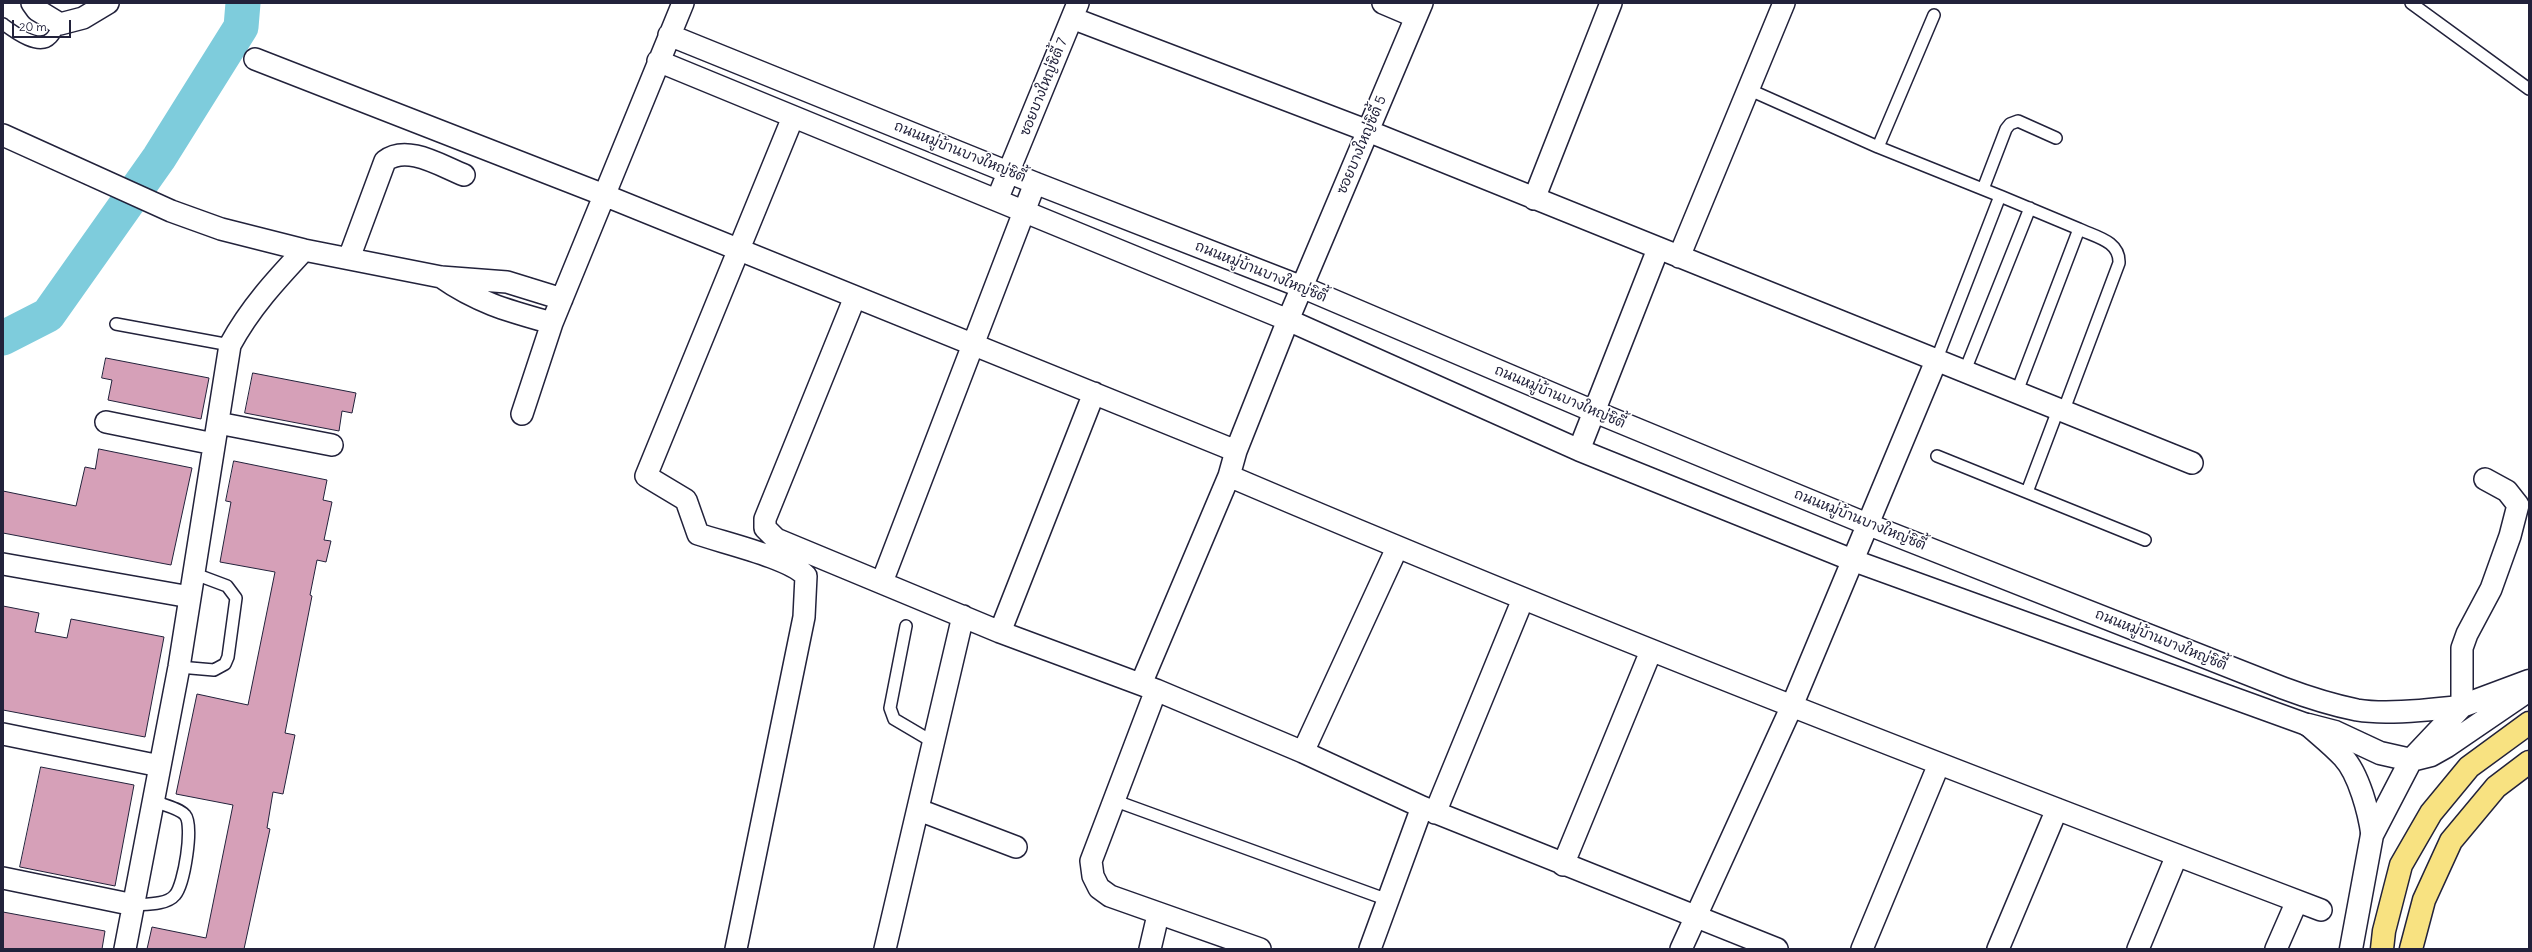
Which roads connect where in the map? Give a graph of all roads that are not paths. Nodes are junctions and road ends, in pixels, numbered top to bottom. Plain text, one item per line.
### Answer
1 (32, 3) edge
2 (108, 3) edge
3 (683, 3) edge
4 (1382, 3) edge
5 (1611, 3) edge
6 (1784, 3) edge
7 (2411, 3) edge
8 (1075, 10) edge
9 (1419, 10) edge
10 (1934, 15) dead end
11 (3, 24) edge
12 (60, 24) junction
13 (669, 35) junction
14 (255, 59) dead end
15 (658, 61) junction
16 (2529, 89) edge
17 (1750, 90) junction
18 (793, 117) junction
19 (1368, 131) junction
20 (3, 135) edge
21 (2056, 138) dead end
22 (1878, 147) junction
23 (1010, 172) junction
24 (464, 175) dead end
25 (1035, 183) junction
26 (1983, 189) junction
27 (604, 195) junction
28 (2000, 196) junction
29 (1534, 199) junction
30 (997, 200) junction
31 (2030, 208) junction
32 (1023, 211) junction
33 (2080, 229) junction
34 (1658, 249) junction
35 (304, 250) junction
36 (738, 250) junction
37 (1679, 257) junction
38 (349, 258) junction
39 (441, 277) junction
40 (1302, 287) junction
41 (855, 297) junction
42 (562, 299) junction
43 (1288, 320) junction
44 (552, 323) junction
45 (116, 324) dead end
46 (230, 344) junction
47 (972, 346) junction
48 (1936, 361) junction
49 (1964, 373) junction
50 (1094, 393) junction
51 (2016, 394) junction
52 (2061, 411) junction
53 (1593, 412) junction
54 (522, 414) dead end
55 (106, 422) dead end
56 (218, 424) junction
57 (214, 444) junction
58 (332, 445) dead end
59 (1579, 450) junction
60 (1236, 451) junction
61 (1937, 456) dead end
62 (2192, 463) dead end
63 (1230, 476) junction
64 (2485, 479) dead end
65 (2027, 492) junction
66 (1867, 524) junction
67 (2145, 540) dead end
68 (1397, 548) junction
69 (1852, 560) junction
70 (3, 564) edge
71 (195, 574) junction
72 (882, 582) junction
73 (190, 597) junction
74 (1523, 599) junction
75 (963, 616) junction
76 (906, 626) dead end
77 (1000, 632) junction
78 (1651, 651) junction
79 (179, 667) junction
80 (2529, 681) edge
81 (1149, 687) junction
82 (2529, 690) edge
83 (2462, 706) junction
84 (1791, 708) junction
85 (2529, 723) edge
86 (2308, 725) junction
87 (3, 734) edge
88 (933, 742) junction
89 (1303, 752) junction
90 (2412, 760) junction
91 (2529, 762) edge
92 (1938, 764) junction
93 (160, 766) junction
94 (1113, 800) junction
95 (154, 801) junction
96 (2057, 809) junction
97 (919, 810) junction
98 (1429, 810) junction
99 (2372, 835) junction
100 (1016, 847) dead end
101 (2177, 855) junction
102 (1563, 865) junction
103 (3, 878) edge
104 (1388, 900) junction
105 (2297, 901) junction
106 (134, 905) junction
107 (2321, 910) dead end
108 (1158, 915) junction
109 (1695, 917) junction
110 (125, 949) edge
111 (736, 949) edge
112 (885, 949) edge
113 (1150, 949) edge
114 (1260, 949) edge
115 (1370, 949) edge
116 (1681, 949) edge
117 (1777, 949) edge
118 (1862, 949) edge
119 (1998, 949) edge
120 (2138, 949) edge
121 (2276, 949) edge
122 (2351, 949) edge
123 (2382, 949) edge
124 (2411, 949) edge

1 - 12 street
2 - 12 street
3 - 13 street
4 - 9 street
5 - 29 street
6 - 17 street
7 - 16 lane
8 - 19 street
8 - 23 street, ซอยบางใหญ่ซิตี้ 7
9 - 19 street, ซอยบางใหญ่ซิตี้ 5
10 - 22 lane
11 - 12 lane
13 - 15 street
13 - 23 street, ถนนหมู่บ้านบางใหญ่ซิตี้
14 - 27 street
15 - 18 street, ถนนหมู่บ้านบางใหญ่ซิตี้
15 - 27 street
17 - 22 lane
17 - 37 street
18 - 30 street, ถนนหมู่บ้านบางใหญ่ซิตี้
18 - 36 street
19 - 29 street
19 - 40 street, ซอยบางใหญ่ซิตี้ 5
20 - 35 street
21 - 26 lane
22 - 26 lane
23 - 25 street, ถนนหมู่บ้านบางใหญ่ซิตี้
23 - 30 street, ซอยบางใหญ่ซิตี้ 7
24 - 38 street
25 - 32 street
25 - 40 street, ถนนหมู่บ้านบางใหญ่ซิตี้
26 - 28 lane
27 - 36 street
27 - 42 street
28 - 31 lane
28 - 48 lane
29 - 34 street
30 - 32 street, ถนนหมู่บ้านบางใหญ่ซิตี้
31 - 33 lane
31 - 49 lane
32 - 43 street, ถนนหมู่บ้านบางใหญ่ซิตี้
32 - 47 street
33 - 51 lane
33 - 52 lane
34 - 37 street
34 - 53 street
35 - 38 street
35 - 46 street
36 - 41 street
36 - 111 street
37 - 48 street
38 - 39 street
39 - 42 street
39 - 44 street
40 - 43 street, ซอยบางใหญ่ซิตี้ 5
40 - 53 street, ถนนหมู่บ้านบางใหญ่ซิตี้
41 - 47 street
41 - 72 street
42 - 44 street
43 - 59 street, ถนนหมู่บ้านบางใหญ่ซิตี้
43 - 60 street, ซอยบางใหญ่ซิตี้ 5
44 - 54 street
45 - 46 lane
46 - 56 street
47 - 50 street
47 - 72 street
48 - 49 street
48 - 66 street
49 - 51 street
50 - 60 street
50 - 77 street
51 - 52 street
52 - 62 street
52 - 65 lane
53 - 59 street
53 - 66 street, ถนนหมู่บ้านบางใหญ่ซิตี้
55 - 57 street
56 - 57 street
56 - 58 street
57 - 71 street
59 - 69 street, ถนนหมู่บ้านบางใหญ่ซิตี้
60 - 63 street, ซอยบางใหญ่ซิตี้ 5
61 - 65 lane
63 - 68 street
63 - 81 street, ซอยบางใหญ่ซิตี้ 5
64 - 83 street
65 - 67 lane
66 - 69 street
66 - 83 street, ถนนหมู่บ้านบางใหญ่ซิตี้
68 - 74 street
68 - 89 street
69 - 84 street
69 - 86 street, ถนนหมู่บ้านบางใหญ่ซิตี้
70 - 73 street
71 - 73 street
71 - 79 lane
72 - 75 street
73 - 79 street
74 - 78 street
74 - 98 street
75 - 77 street
75 - 88 street
76 - 88 lane
77 - 81 street
78 - 84 street
78 - 102 street
79 - 93 street
80 - 83 main road
81 - 89 street
81 - 94 street, ซอยบางใหญ่ซิตี้ 5
82 - 90 main road
83 - 90 main road
84 - 92 street
84 - 109 street
85 - 123 main road
86 - 90 main road
86 - 99 street, ถนนหมู่บ้านบางใหญ่ซิตี้
87 - 93 street
88 - 97 street
89 - 98 street
90 - 99 main road
91 - 124 main road
92 - 96 street
92 - 118 street
93 - 95 street
94 - 104 lane
94 - 108 street, ซอยบางใหญ่ซิตี้ 5
95 - 106 street
95 - 106 lane
96 - 101 street
96 - 119 street
97 - 100 street
97 - 112 street
98 - 102 street
98 - 104 street
99 - 122 main road
101 - 105 street
101 - 120 street
102 - 109 street
103 - 106 street
104 - 115 street
105 - 107 street
105 - 121 street
106 - 110 street
108 - 113 street
108 - 114 street, ซอยบางใหญ่ซิตี้ 5
109 - 116 street
109 - 117 street

